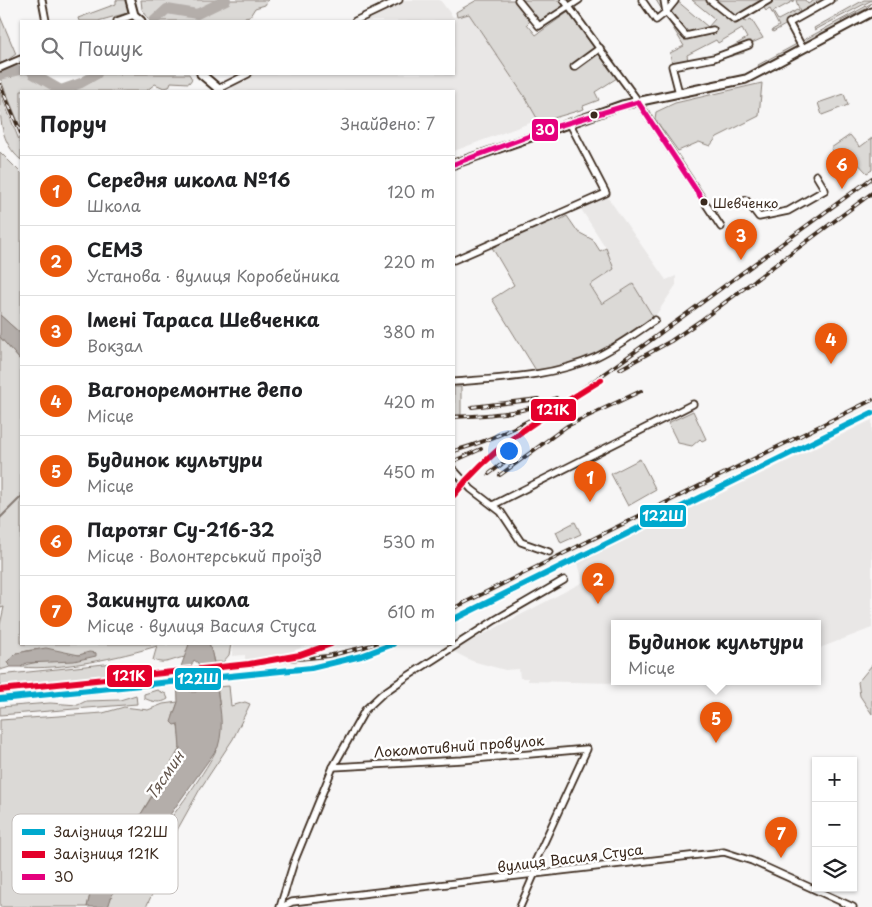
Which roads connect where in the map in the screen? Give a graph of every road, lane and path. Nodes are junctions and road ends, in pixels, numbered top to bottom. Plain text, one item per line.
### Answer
1 (42, 0) edge
2 (130, 0) edge
3 (399, 0) edge
4 (518, 0) edge
5 (564, 0) edge
6 (579, 0) edge
7 (642, 0) edge
8 (664, 0) edge
9 (710, 0) edge
10 (769, 0) edge
11 (830, 0) edge
12 (675, 1) edge
13 (570, 6) junction
14 (666, 12) junction
15 (872, 12) edge
16 (134, 15) junction
17 (46, 20) edge
18 (119, 20) edge
19 (140, 20) edge
20 (357, 20) edge
21 (712, 30) dead end
22 (600, 48) junction
23 (803, 49) junction
24 (753, 50) dead end
25 (20, 59) edge
26 (574, 67) dead end
27 (0, 68) edge
28 (202, 75) edge
29 (246, 75) edge
30 (220, 90) edge
31 (679, 93) junction
32 (638, 102) junction
33 (569, 122) junction
34 (455, 164) edge
35 (816, 175) dead end
36 (746, 200) dead end
37 (721, 227) dead end
38 (455, 260) edge
39 (655, 320) dead end
40 (455, 382) edge
41 (693, 404) dead end
42 (455, 471) edge
43 (492, 505) junction
44 (549, 552) dead end
45 (564, 580) dead end
46 (333, 767) junction
47 (534, 875) junction
48 (281, 907) edge
49 (520, 907) edge
50 (853, 907) edge

1 - 17 street
2 - 16 main road
3 - 20 street
4 - 13 street
5 - 13 street
6 - 13 street
7 - 14 street
8 - 14 street
9 - 10 street
11 - 23 street
12 - 14 street
13 - 22 street
14 - 21 street
15 - 23 main road
16 - 18 street
16 - 19 main road
22 - 26 street
22 - 32 street
23 - 31 main road
24 - 31 street
25 - 27 street
28 - 30 main road
29 - 30 street
31 - 32 main road
32 - 33 main road
32 - 37 street
33 - 34 main road
33 - 38 street
35 - 36 street
39 - 40 street
41 - 43 street
42 - 43 street
43 - 44 street
45 - 46 street
46 - 47 street, Локомотивний провулок
46 - 48 street
47 - 48 street, вулиця Василя Стуса
47 - 49 street
47 - 50 street, вулиця Василя Стуса

